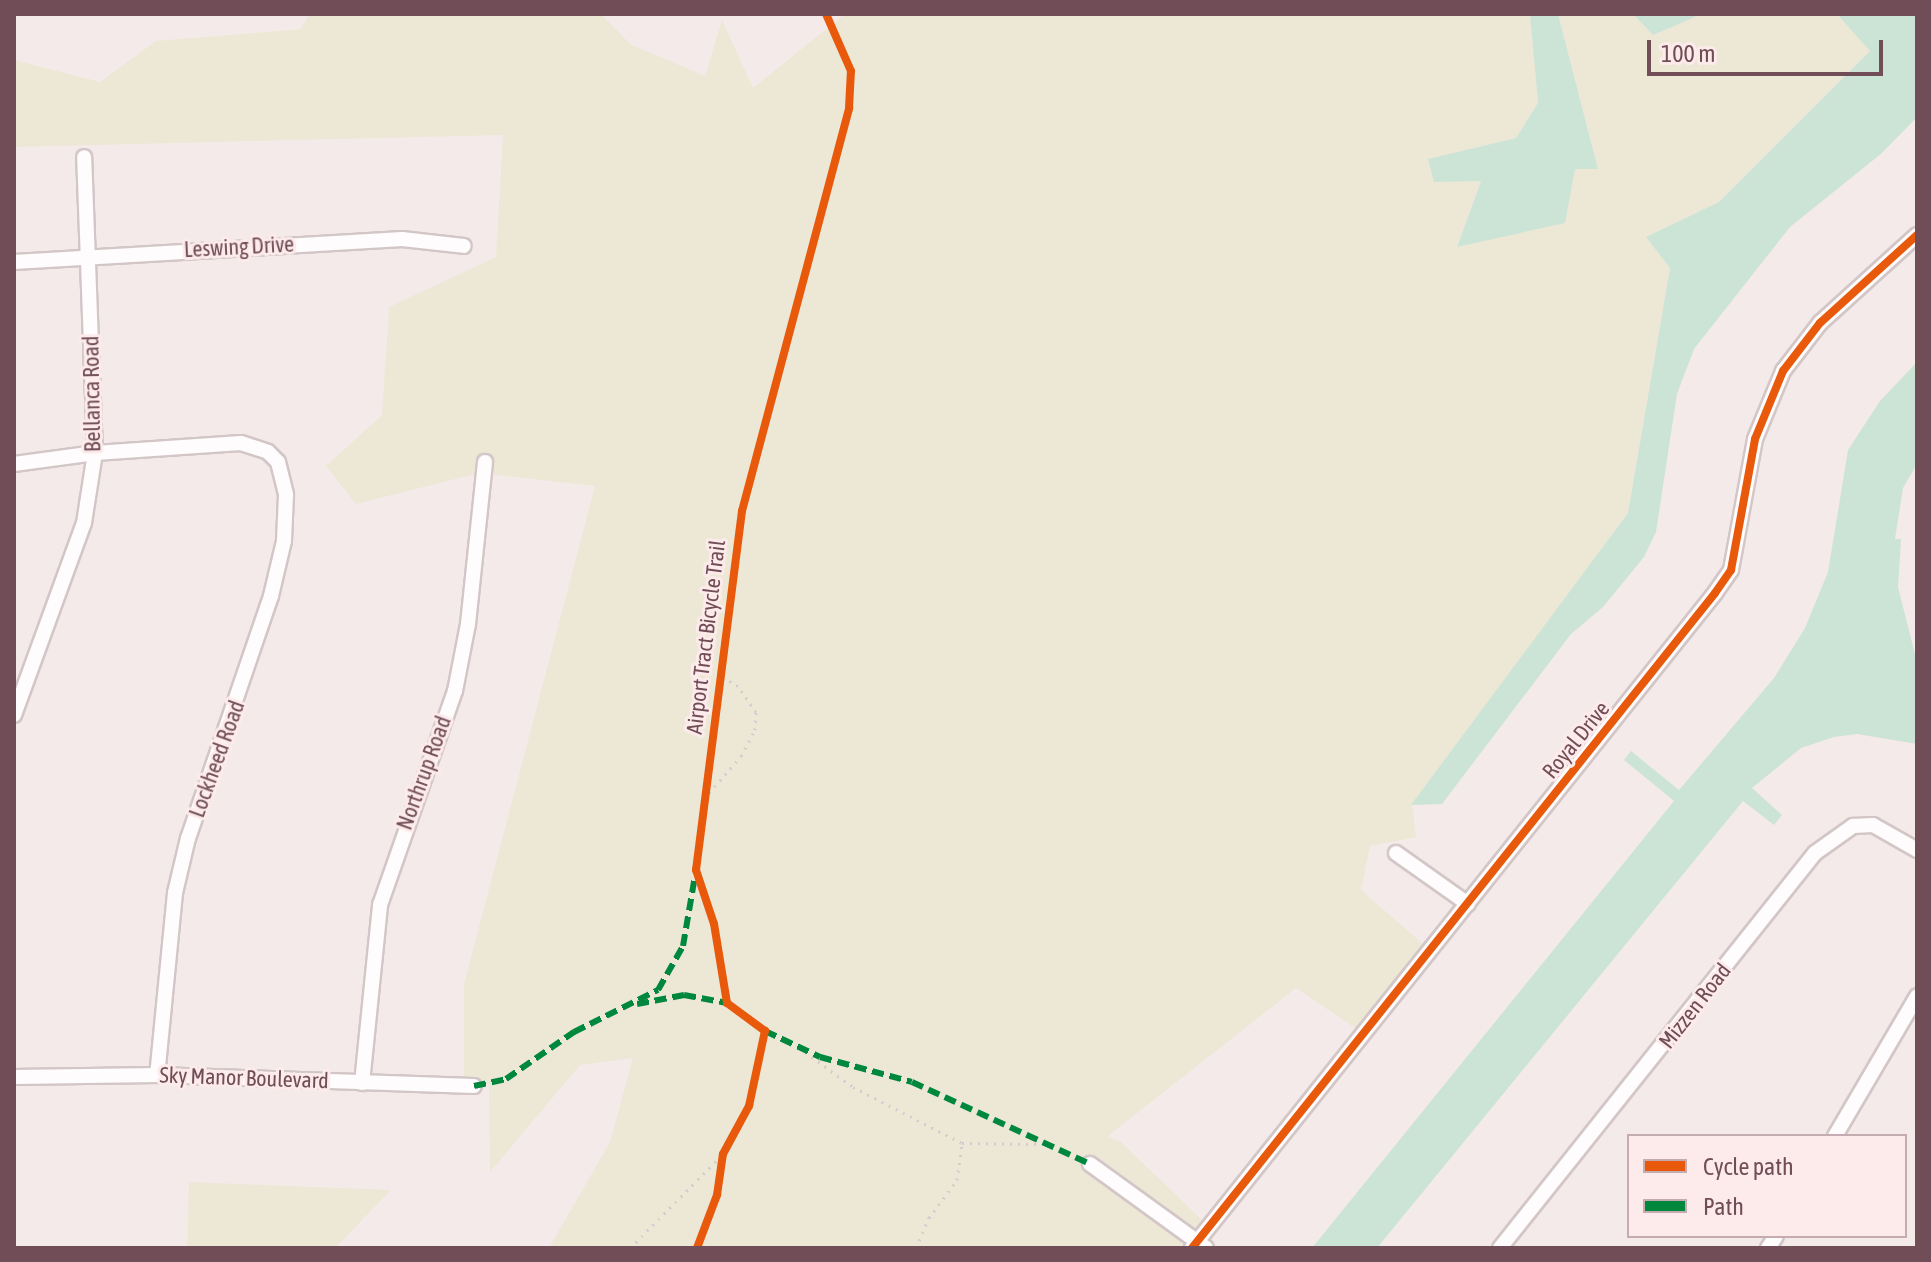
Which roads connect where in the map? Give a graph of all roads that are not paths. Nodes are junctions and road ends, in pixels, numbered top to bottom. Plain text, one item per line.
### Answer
1 (84, 157) dead end
2 (1917, 235) edge
3 (464, 246) dead end
4 (89, 254) junction
5 (14, 262) edge
6 (95, 453) junction
7 (485, 462) dead end
8 (14, 464) edge
9 (14, 715) edge
10 (1917, 850) edge
11 (1396, 853) dead end
12 (1468, 904) junction
13 (1917, 996) edge
14 (157, 1075) junction
15 (14, 1077) edge
16 (362, 1083) junction
17 (474, 1086) dead end
18 (1836, 1134) edge
19 (1090, 1164) dead end
20 (1198, 1246) edge
21 (1500, 1248) edge

1 - 4 street, Bellanca Road
2 - 12 street, Royal Drive
3 - 4 street, Leswing Drive
4 - 5 street, Leswing Drive
4 - 6 street, Bellanca Road
6 - 8 street
6 - 9 street, Bellanca Road
6 - 14 street, Lockheed Road
7 - 16 street, Northrup Road
10 - 21 street, Mizzen Road
11 - 12 street
12 - 20 street, Royal Drive
13 - 18 street
14 - 15 street, Sky Manor Boulevard
14 - 16 street, Sky Manor Boulevard
16 - 17 street, Sky Manor Boulevard
19 - 20 street

